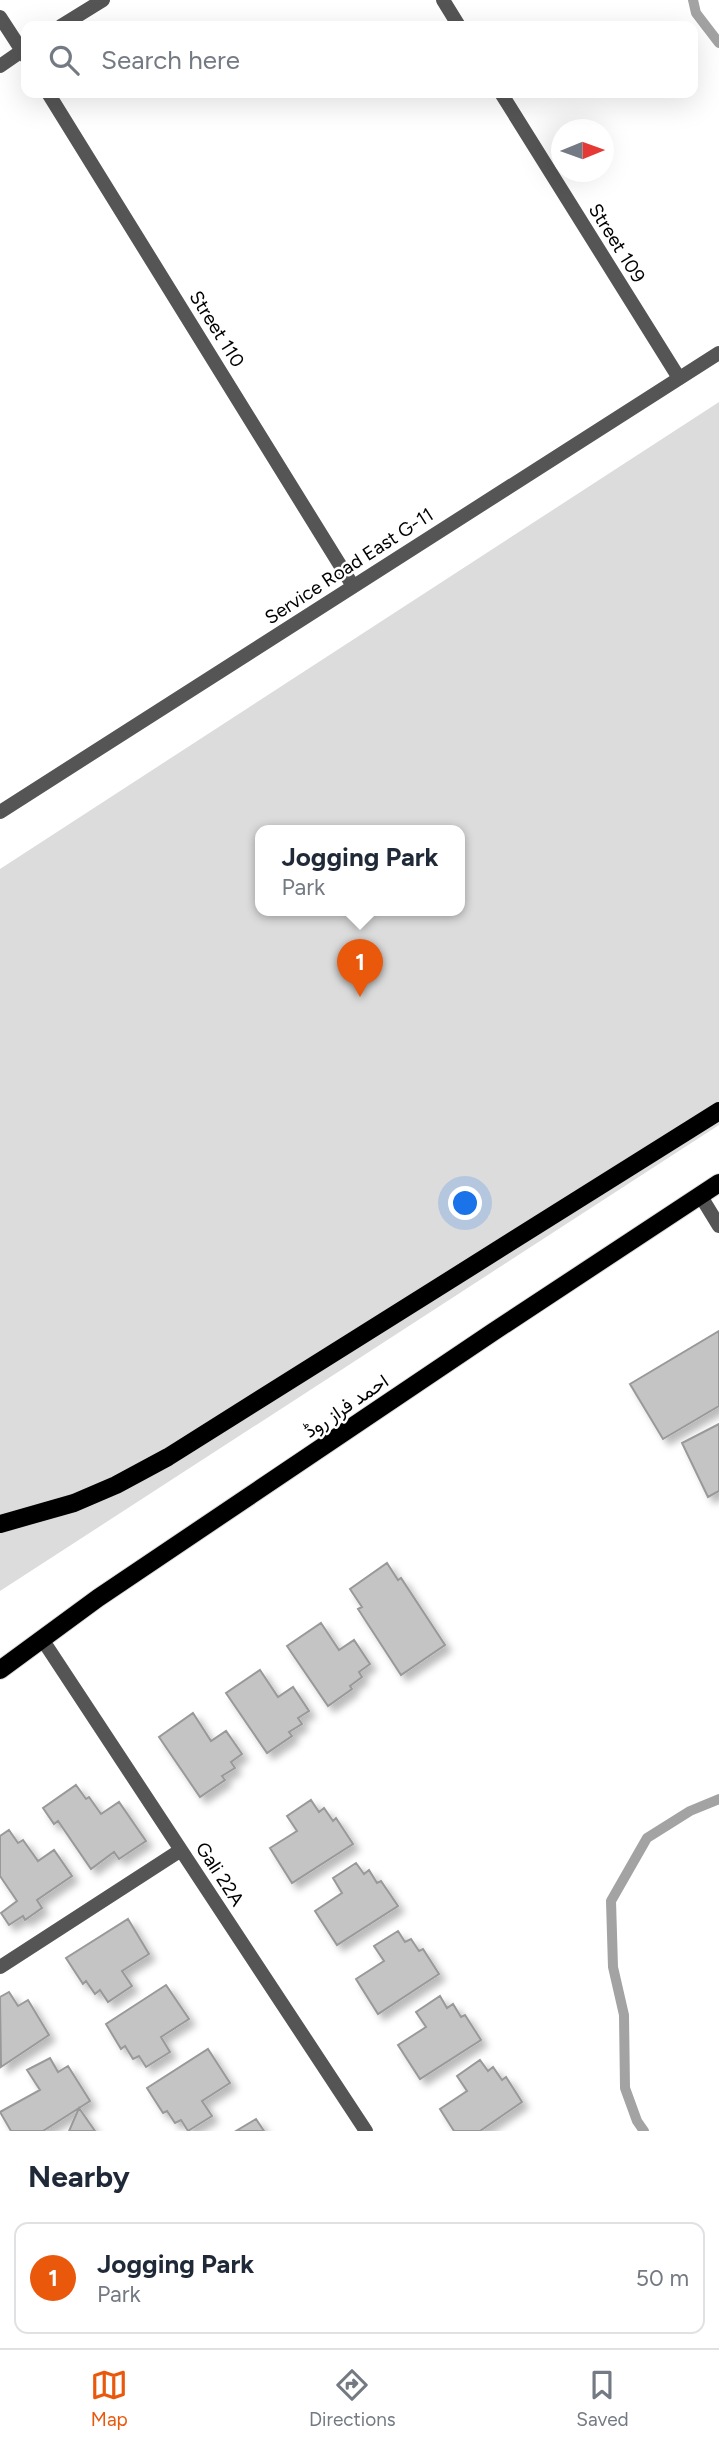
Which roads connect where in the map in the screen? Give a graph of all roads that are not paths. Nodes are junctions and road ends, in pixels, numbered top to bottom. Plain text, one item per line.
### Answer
1 (103, 0) edge
2 (443, 0) edge
3 (0, 17) edge
4 (69, 21) edge
5 (456, 21) edge
6 (21, 46) edge
7 (21, 54) edge
8 (0, 66) edge
9 (51, 98) edge
10 (504, 98) edge
11 (719, 353) edge
12 (679, 378) junction
13 (353, 586) junction
14 (2, 807) edge
15 (719, 1111) edge
16 (719, 1183) edge
17 (700, 1195) junction
18 (719, 1226) edge
19 (0, 1524) edge
20 (42, 1639) junction
21 (0, 1670) edge
22 (181, 1850) junction
23 (0, 1967) edge
24 (366, 2131) edge

1 - 4 street
2 - 5 street
3 - 6 street
7 - 8 street
9 - 13 street, Street 110
10 - 12 street, Street 109
11 - 12 street, Service Road East G-11
12 - 13 street, Service Road East G-11
13 - 14 street, Service Road East G-11
15 - 19 main road
16 - 17 main road, احمد فراز روڈ
17 - 18 street
17 - 20 main road, احمد فراز روڈ
20 - 21 main road, احمد فراز روڈ
20 - 22 street, Gali 22A
22 - 23 street
22 - 24 street, Gali 22A

